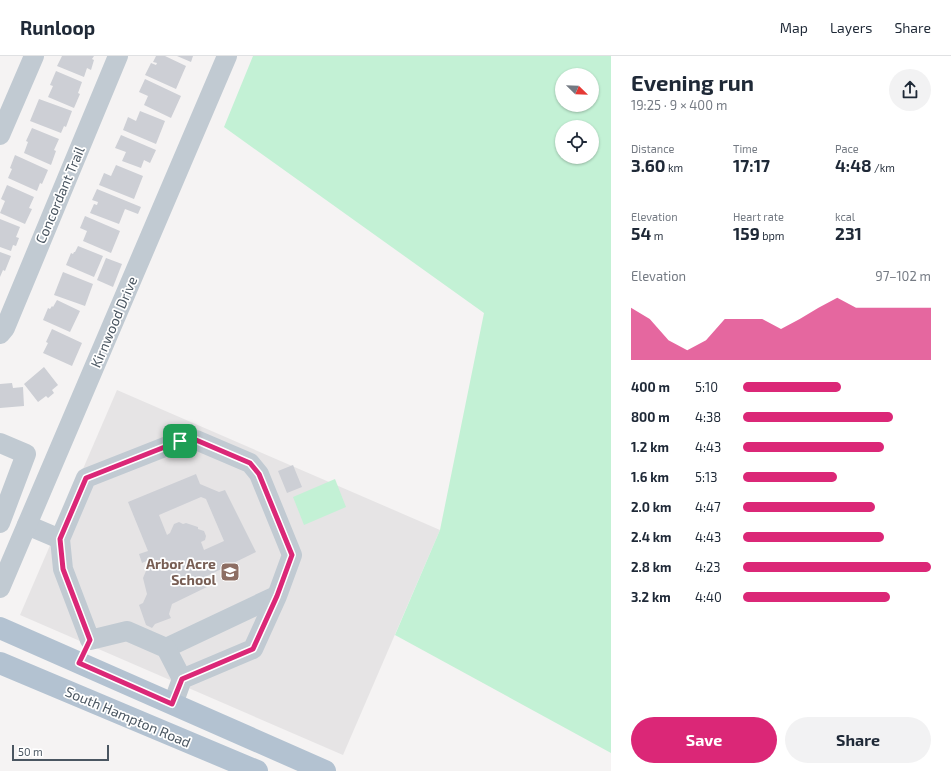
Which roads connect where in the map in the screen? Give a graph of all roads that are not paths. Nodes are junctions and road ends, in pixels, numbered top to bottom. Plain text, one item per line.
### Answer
1 (34, 56) edge
2 (118, 56) edge
3 (227, 56) edge
4 (0, 135) edge
5 (0, 334) edge
6 (0, 444) edge
7 (0, 523) edge
8 (27, 525) junction
9 (60, 539) junction
10 (7, 553) edge
11 (0, 588) edge
12 (276, 596) junction
13 (0, 628) edge
14 (90, 640) junction
15 (166, 648) junction
16 (0, 663) edge
17 (79, 663) junction
18 (182, 679) junction
19 (172, 704) junction
20 (246, 769) edge
21 (325, 771) edge

1 - 4 street
2 - 5 street, Concordant Trail
3 - 8 street, Kirnwood Drive
6 - 7 street
8 - 9 street
8 - 10 street, Kirnwood Drive
9 - 12 street
9 - 14 street
10 - 11 street, Kirnwood Drive
12 - 15 street
12 - 18 street
13 - 17 main road, South Hampton Road
14 - 15 street
14 - 17 street
15 - 18 street
16 - 20 main road, South Hampton Road
17 - 19 main road, South Hampton Road
18 - 19 street
19 - 21 main road, South Hampton Road

